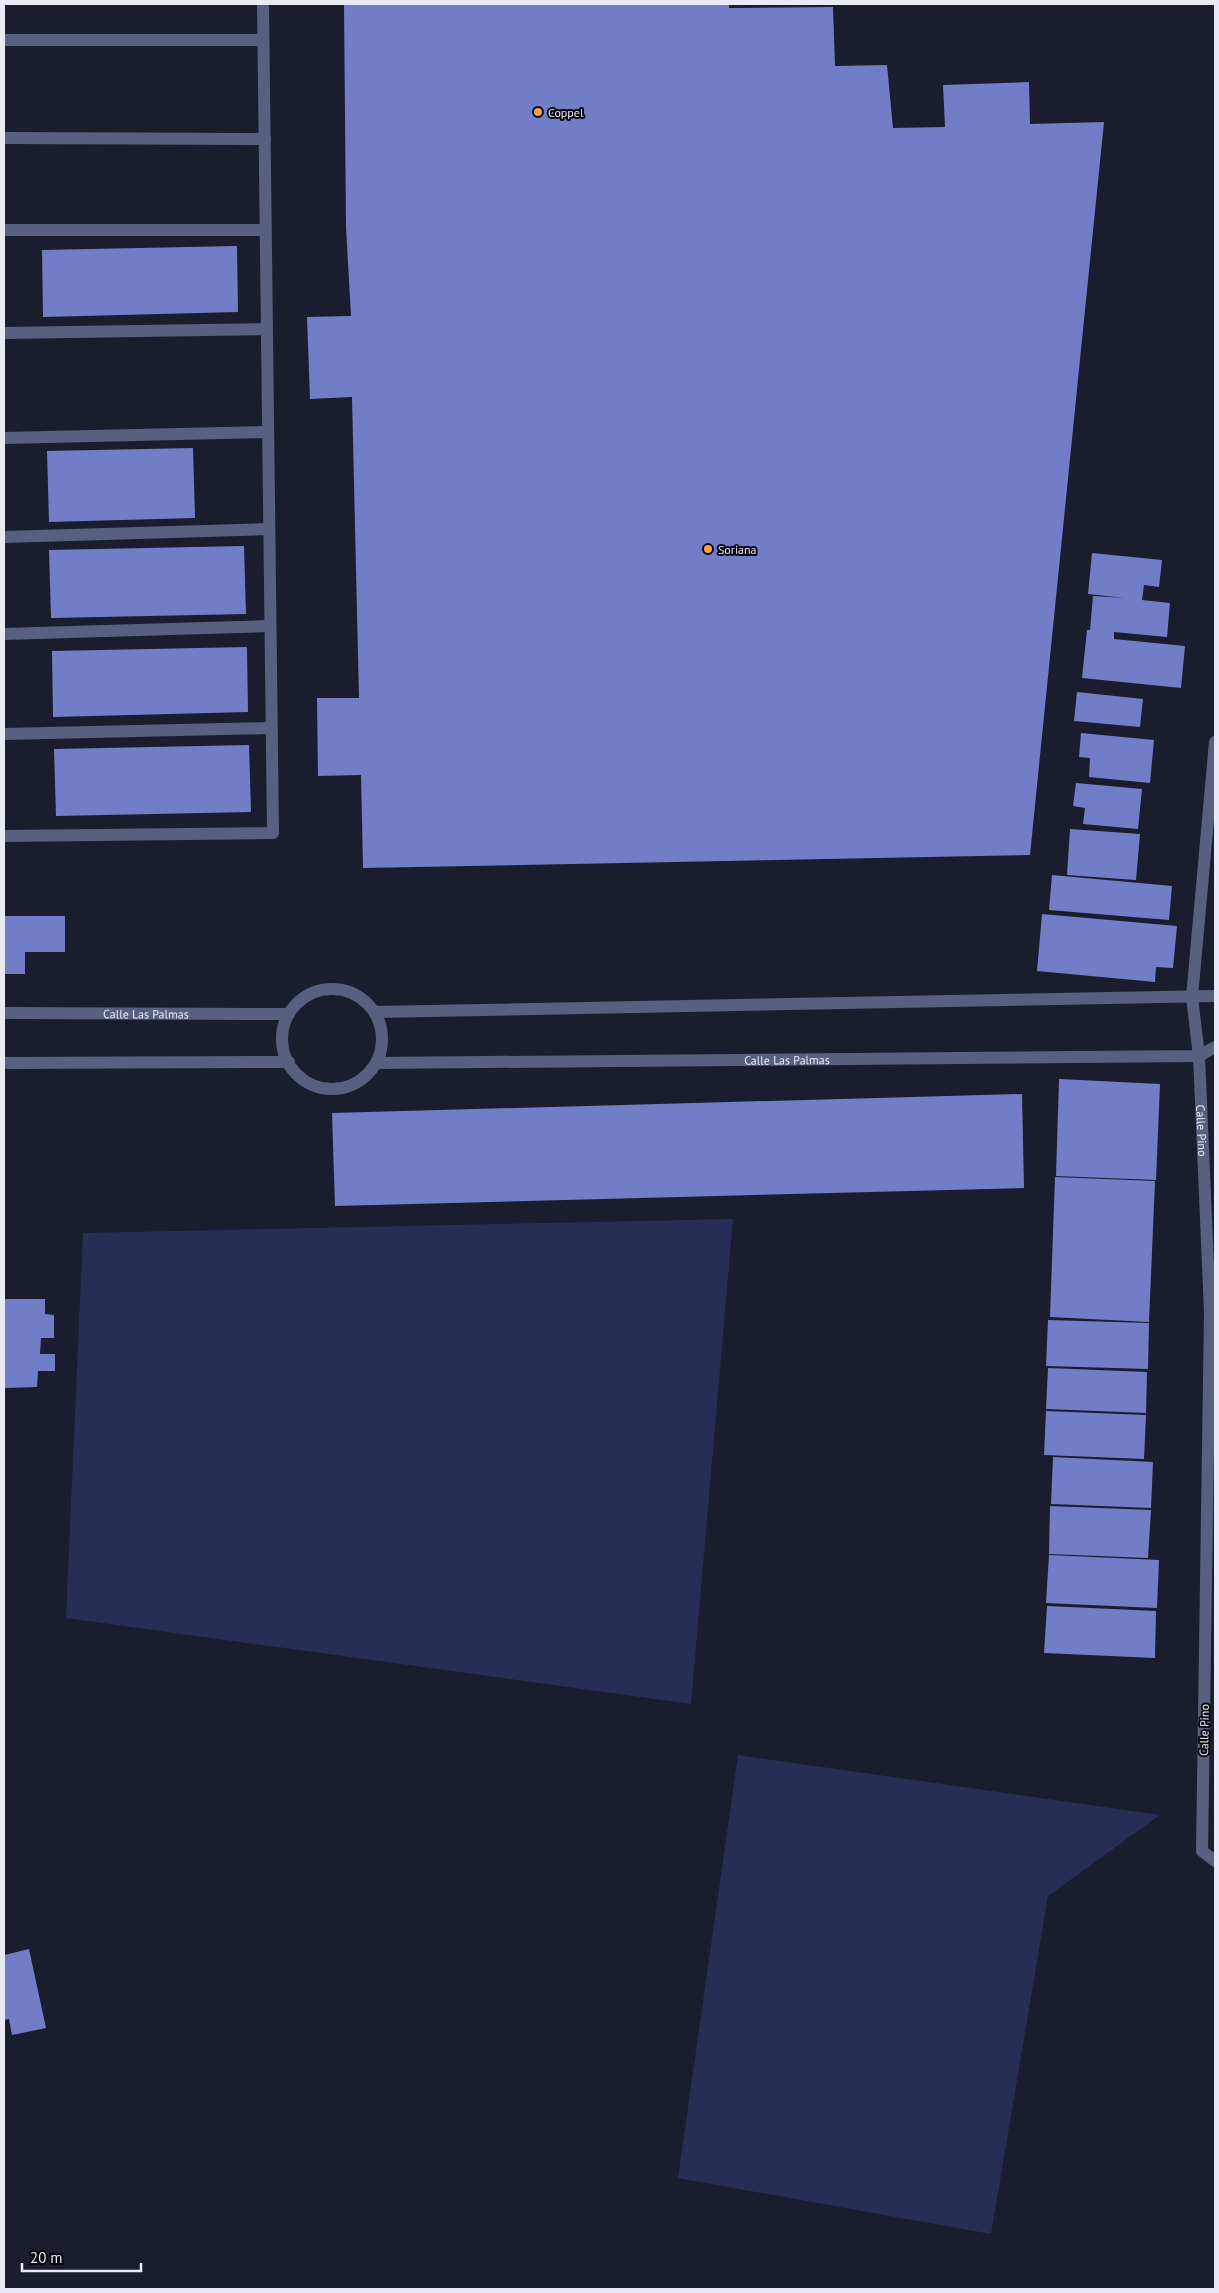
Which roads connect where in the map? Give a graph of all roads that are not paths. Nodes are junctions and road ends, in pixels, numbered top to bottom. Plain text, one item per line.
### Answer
1 (263, 4) edge
2 (4, 40) edge
3 (263, 40) junction
4 (4, 138) edge
5 (264, 139) junction
6 (4, 230) edge
7 (266, 230) junction
8 (267, 330) junction
9 (4, 333) edge
10 (268, 432) junction
11 (4, 438) edge
12 (269, 530) junction
13 (4, 537) edge
14 (270, 626) junction
15 (4, 634) edge
16 (272, 728) junction
17 (4, 734) edge
18 (1215, 742) edge
19 (4, 836) edge
20 (1215, 996) edge
21 (1192, 997) junction
22 (4, 1012) edge
23 (374, 1012) junction
24 (290, 1014) junction
25 (1215, 1047) edge
26 (1200, 1056) junction
27 (289, 1062) junction
28 (4, 1063) edge
29 (376, 1063) junction
30 (1212, 1312) edge
31 (1210, 1584) edge
32 (1215, 1861) edge

1 - 3 street
2 - 3 street
3 - 5 street
4 - 5 street
5 - 7 street
6 - 7 street
7 - 8 street
8 - 9 street
8 - 10 street
10 - 11 street
10 - 12 street
12 - 13 street
12 - 14 street
14 - 15 street
14 - 16 street
16 - 17 street
16 - 19 street
18 - 21 street, Calle Pino
20 - 21 street
21 - 23 street
21 - 26 street, Calle Pino
22 - 24 street, Calle Las Palmas
23 - 24 street
23 - 29 street
24 - 27 street
25 - 26 street
26 - 29 street, Calle Las Palmas
26 - 30 street, Calle Pino
27 - 28 street
27 - 29 street
30 - 31 street, Calle Pino
31 - 32 street, Calle Pino

